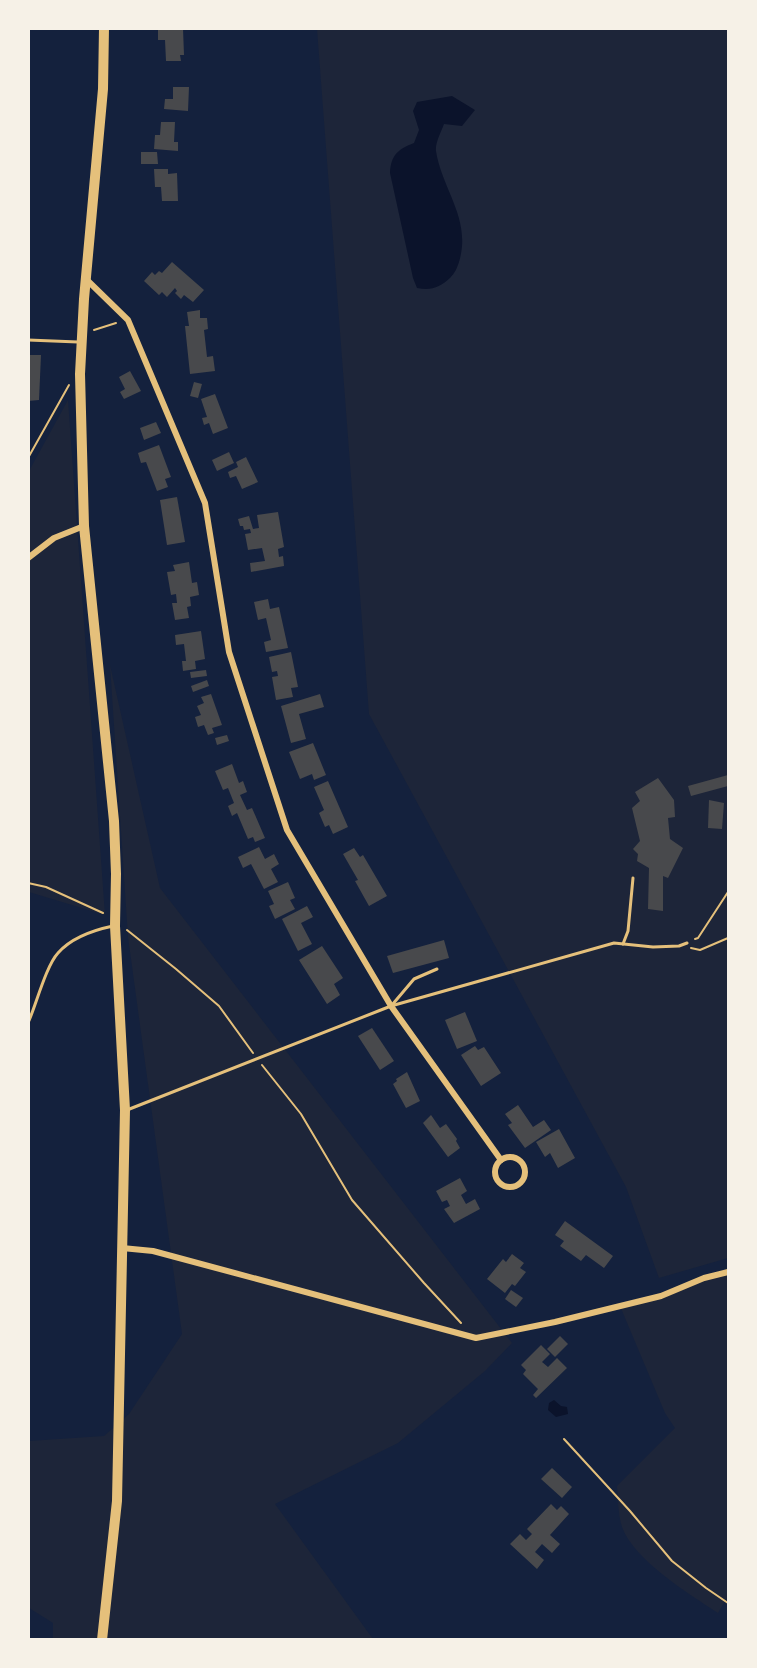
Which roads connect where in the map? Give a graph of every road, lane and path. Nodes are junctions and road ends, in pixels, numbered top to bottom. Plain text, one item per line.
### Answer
1 (104, 28) edge
2 (86, 280) junction
3 (28, 340) edge
4 (82, 342) junction
5 (84, 526) junction
6 (29, 558) edge
7 (633, 878) dead end
8 (28, 883) edge
9 (729, 892) edge
10 (115, 922) junction
11 (729, 938) edge
12 (687, 943) joint
13 (623, 944) junction
14 (679, 946) junction
15 (437, 969) dead end
16 (391, 1006) junction
17 (28, 1023) edge
18 (258, 1059) junction
19 (125, 1110) junction
20 (501, 1160) junction
21 (122, 1248) junction
22 (729, 1272) edge
23 (461, 1323) dead end
24 (564, 1439) dead end
25 (729, 1603) edge
26 (102, 1640) edge

1 - 2 main road
2 - 4 main road
2 - 16 street
3 - 4 lane
4 - 5 main road
5 - 6 street
5 - 10 main road
7 - 13 lane
8 - 10 path
9 - 12 path
10 - 17 lane
10 - 18 path
10 - 19 main road
11 - 14 path
12 - 14 lane
13 - 14 lane
13 - 16 lane
15 - 16 lane
16 - 18 lane
16 - 20 street
18 - 19 lane
18 - 23 path
19 - 21 main road
20 - 20 street
21 - 22 street
21 - 26 main road
24 - 25 path

